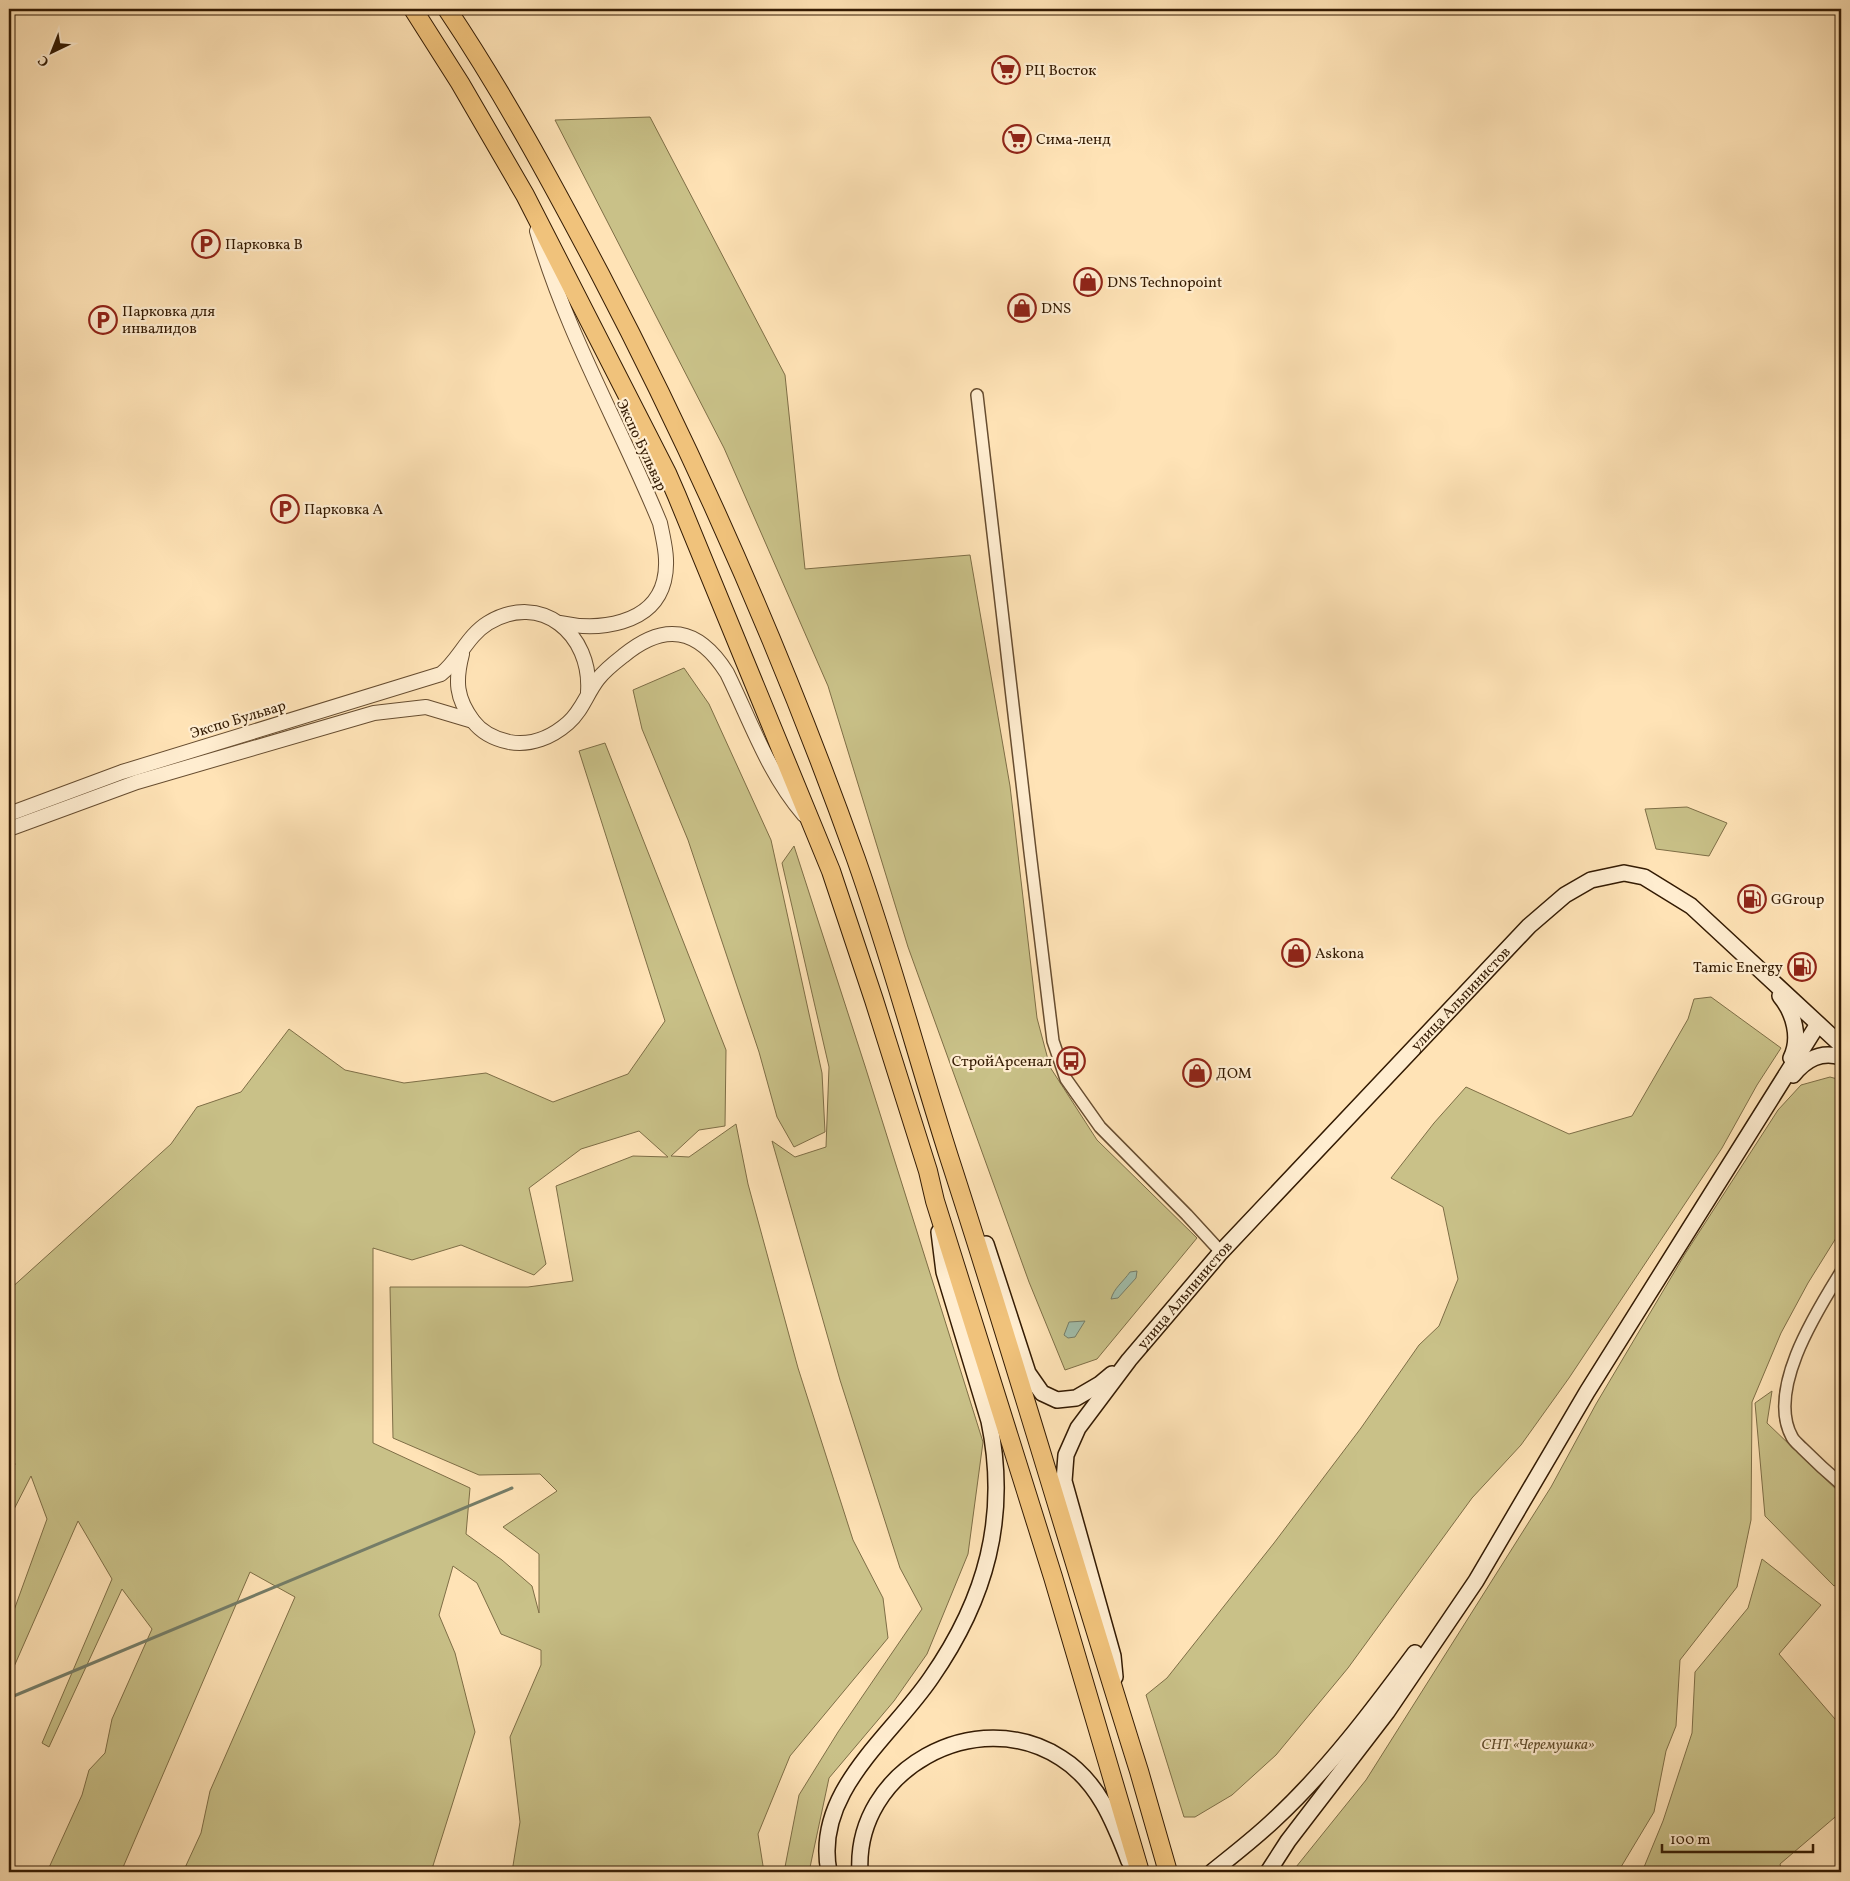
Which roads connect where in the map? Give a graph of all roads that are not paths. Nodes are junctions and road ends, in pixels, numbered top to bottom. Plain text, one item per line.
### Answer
1 (413, 9) edge
2 (448, 9) edge
3 (530, 207) junction
4 (977, 395) dead end
5 (558, 622) junction
6 (467, 644) junction
7 (588, 692) junction
8 (473, 721) junction
9 (9, 814) edge
10 (9, 829) edge
11 (818, 836) junction
12 (1753, 965) junction
13 (1818, 1024) junction
14 (1841, 1045) edge
15 (1841, 1057) edge
16 (1781, 1083) junction
17 (1761, 1115) junction
18 (958, 1180) junction
19 (935, 1201) junction
20 (1221, 1252) junction
21 (1841, 1272) edge
22 (1129, 1360) junction
23 (1841, 1484) edge
24 (1518, 1509) junction
25 (1116, 1699) junction
26 (829, 1872) edge
27 (860, 1872) edge
28 (1134, 1872) edge
29 (1140, 1872) edge
30 (1168, 1872) edge
31 (1212, 1872) edge
32 (1268, 1872) edge

1 - 3 main road
2 - 18 main road
3 - 5 street, Экспо Бульвар
3 - 11 main road
4 - 20 street
5 - 6 street, Экспо Бульвар
5 - 7 street, Экспо Бульвар
6 - 8 street, Экспо Бульвар
6 - 9 street, Экспо Бульвар
7 - 8 street, Экспо Бульвар
7 - 11 street, Экспо Бульвар
8 - 10 street, Экспо Бульвар
11 - 19 main road
12 - 13 main road, улица Альпинистов
12 - 16 main road
12 - 20 main road, улица Альпинистов
13 - 14 main road, улица Альпинистов
13 - 16 main road
15 - 17 main road
16 - 17 main road
17 - 24 main road
18 - 22 main road
18 - 25 main road
19 - 26 main road
19 - 29 main road
20 - 22 main road, улица Альпинистов
21 - 23 street
22 - 25 main road
24 - 31 main road
24 - 32 main road
25 - 30 main road
27 - 28 main road

